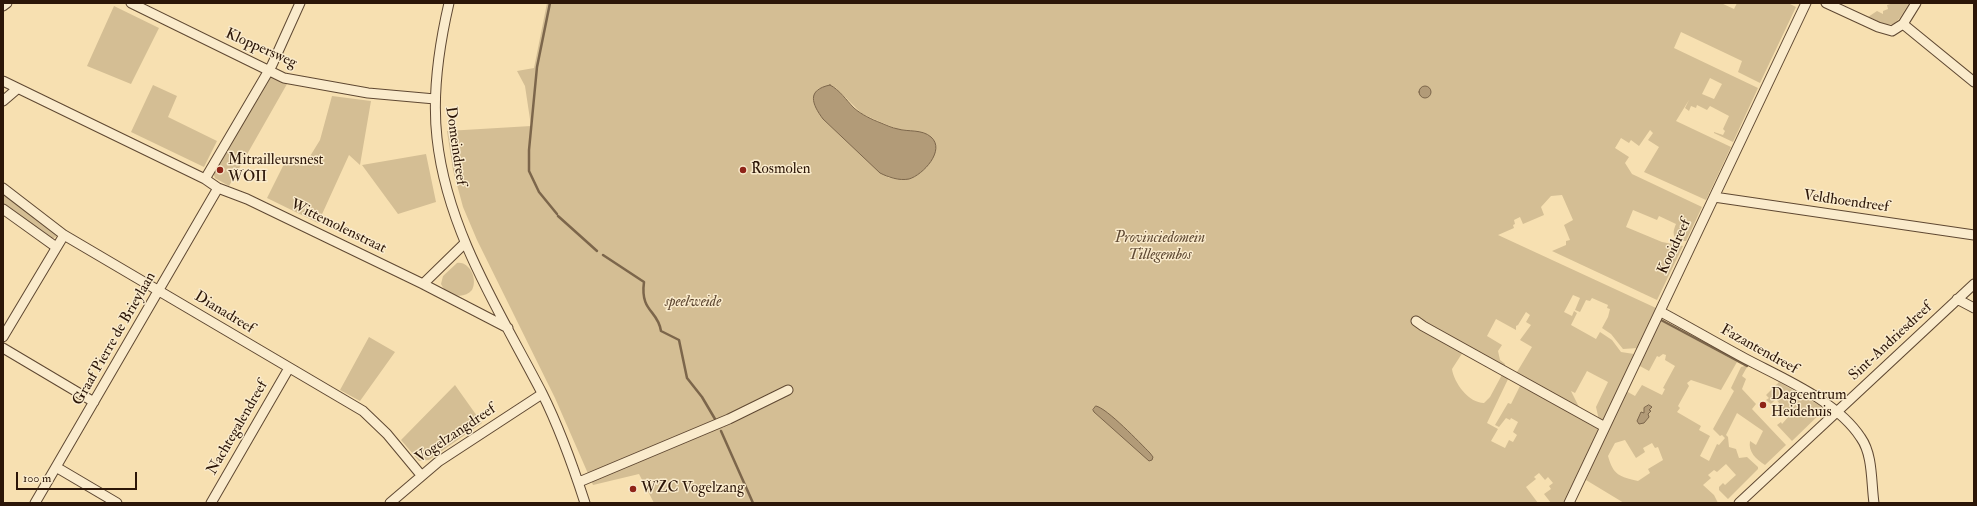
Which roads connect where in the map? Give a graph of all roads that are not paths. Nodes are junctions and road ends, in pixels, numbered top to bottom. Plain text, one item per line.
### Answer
1 (7, 3) edge
2 (131, 3) edge
3 (300, 3) edge
4 (449, 3) edge
5 (1806, 3) edge
6 (1826, 3) edge
7 (1916, 3) edge
8 (3, 6) edge
9 (1903, 24) junction
10 (268, 70) junction
11 (3, 81) edge
12 (1974, 82) edge
13 (17, 89) junction
14 (435, 99) junction
15 (3, 101) edge
16 (206, 179) junction
17 (3, 188) edge
18 (218, 188) junction
19 (1714, 197) junction
20 (3, 209) edge
21 (64, 235) junction
22 (1974, 235) edge
23 (465, 243) junction
24 (56, 247) junction
25 (423, 284) junction
26 (1974, 284) edge
27 (159, 291) junction
28 (1957, 299) junction
29 (1974, 308) edge
30 (1661, 312) junction
31 (1416, 321) dead end
32 (508, 328) junction
33 (3, 337) edge
34 (3, 348) edge
35 (289, 368) junction
36 (788, 390) dead end
37 (542, 394) junction
38 (94, 402) junction
39 (1837, 411) junction
40 (1605, 427) junction
41 (56, 467) junction
42 (421, 474) junction
43 (579, 482) junction
44 (35, 503) edge
45 (117, 503) edge
46 (211, 503) edge
47 (390, 503) edge
48 (585, 503) edge
49 (1568, 503) edge
50 (1739, 503) edge
51 (1874, 503) edge

1 - 8 street
2 - 10 street, Kloppersweg
3 - 10 street
4 - 14 street, Domeindreef
5 - 19 street, Kooidreef
6 - 9 street
7 - 9 street
9 - 12 street
10 - 14 street, Kloppersweg
10 - 16 street
11 - 13 street, Wittemolenstraat
13 - 15 street
13 - 16 street, Wittemolenstraat
14 - 23 street, Domeindreef
16 - 18 street, Wittemolenstraat
17 - 21 street, Dianadreef
18 - 25 street, Wittemolenstraat
18 - 27 street, Graaf Pierre de Brieylaan
19 - 22 street, Veldhoendreef
19 - 30 street, Kooidreef
20 - 24 street
21 - 24 street
21 - 27 street, Dianadreef
23 - 25 street
23 - 32 street, Domeindreef
24 - 33 street
25 - 32 street, Wittemolenstraat
26 - 28 street, Sint-Andriesdreef
27 - 35 street, Dianadreef
27 - 38 street, Graaf Pierre de Brieylaan
28 - 29 street
28 - 39 street, Sint-Andriesdreef
30 - 39 street, Fazantendreef
30 - 40 street, Kooidreef
31 - 40 street
32 - 37 street
34 - 38 street
35 - 42 street, Dianadreef
35 - 46 street, Nachtegalendreef
36 - 43 street
37 - 42 street, Vogelzangdreef
37 - 43 street
38 - 41 street, Graaf Pierre de Brieylaan
39 - 50 street, Sint-Andriesdreef
39 - 51 street, Fazantendreef
40 - 49 street, Kooidreef
41 - 44 street, Graaf Pierre de Brieylaan
41 - 45 street
42 - 47 street, Vogelzangdreef
43 - 48 street

